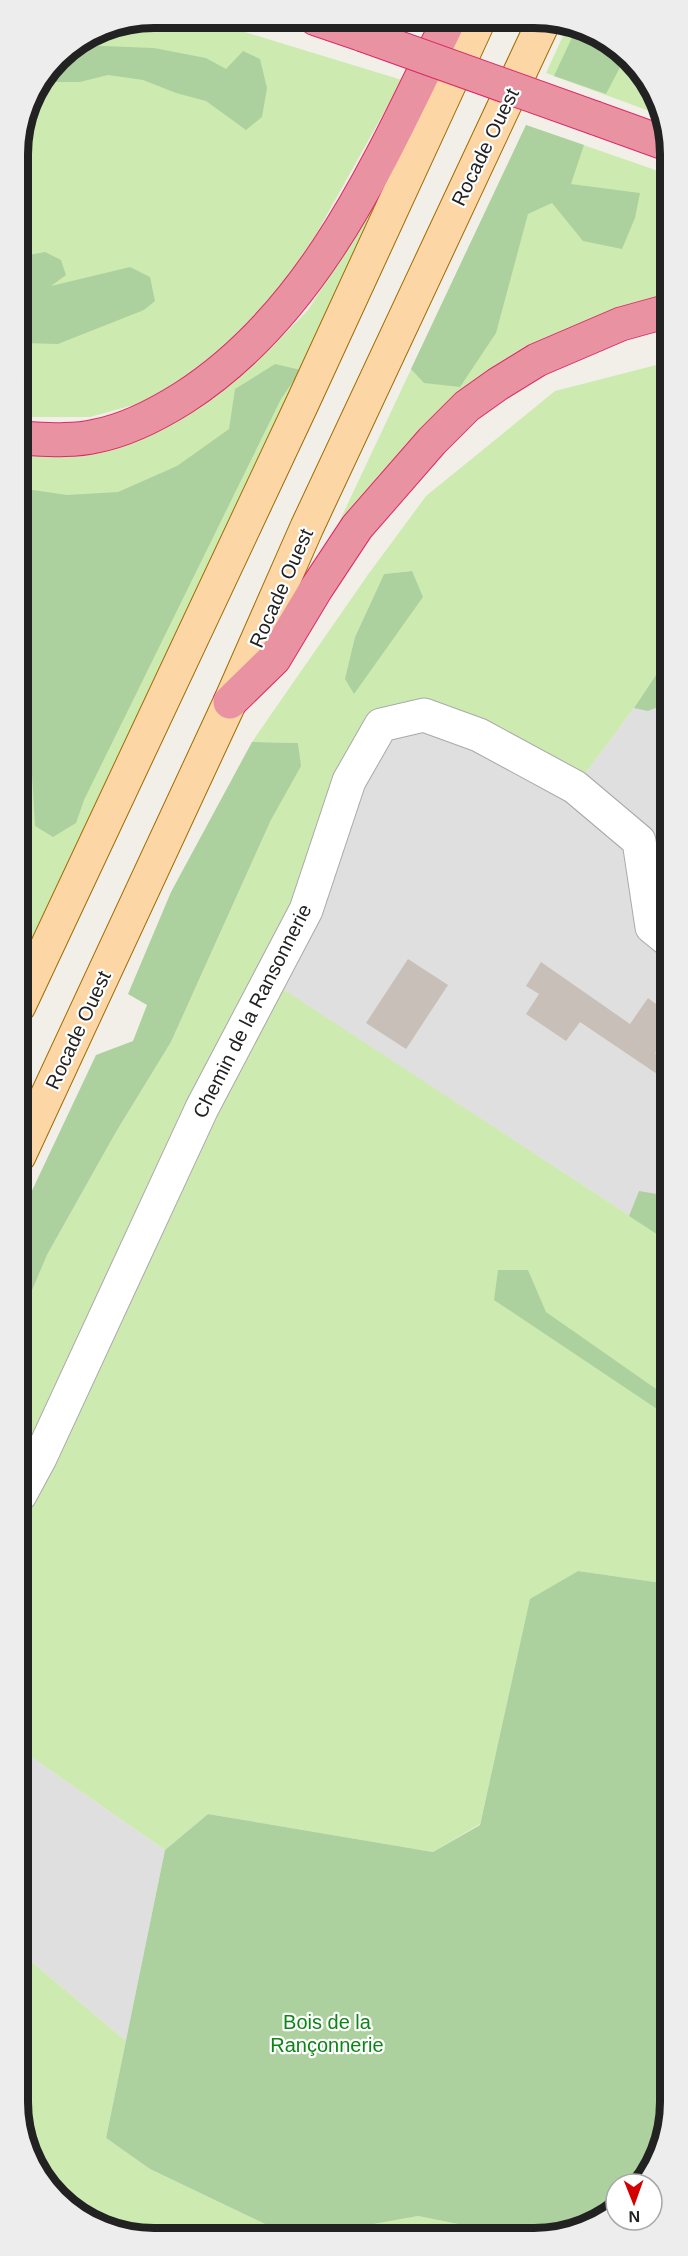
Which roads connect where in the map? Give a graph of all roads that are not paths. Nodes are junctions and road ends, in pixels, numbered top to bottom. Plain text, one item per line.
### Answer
1 (342, 28) edge
2 (445, 28) edge
3 (475, 28) edge
4 (540, 29) edge
5 (658, 141) edge
6 (660, 313) edge
7 (29, 439) edge
8 (231, 702) junction
9 (660, 933) edge
10 (29, 986) edge
11 (28, 1138) edge
12 (28, 1478) edge

1 - 5 highway, bridge
2 - 7 highway
3 - 10 main road
4 - 8 main road, Rocade Ouest
6 - 8 highway
8 - 11 main road, Rocade Ouest
9 - 12 street, Chemin de la Ransonnerie

